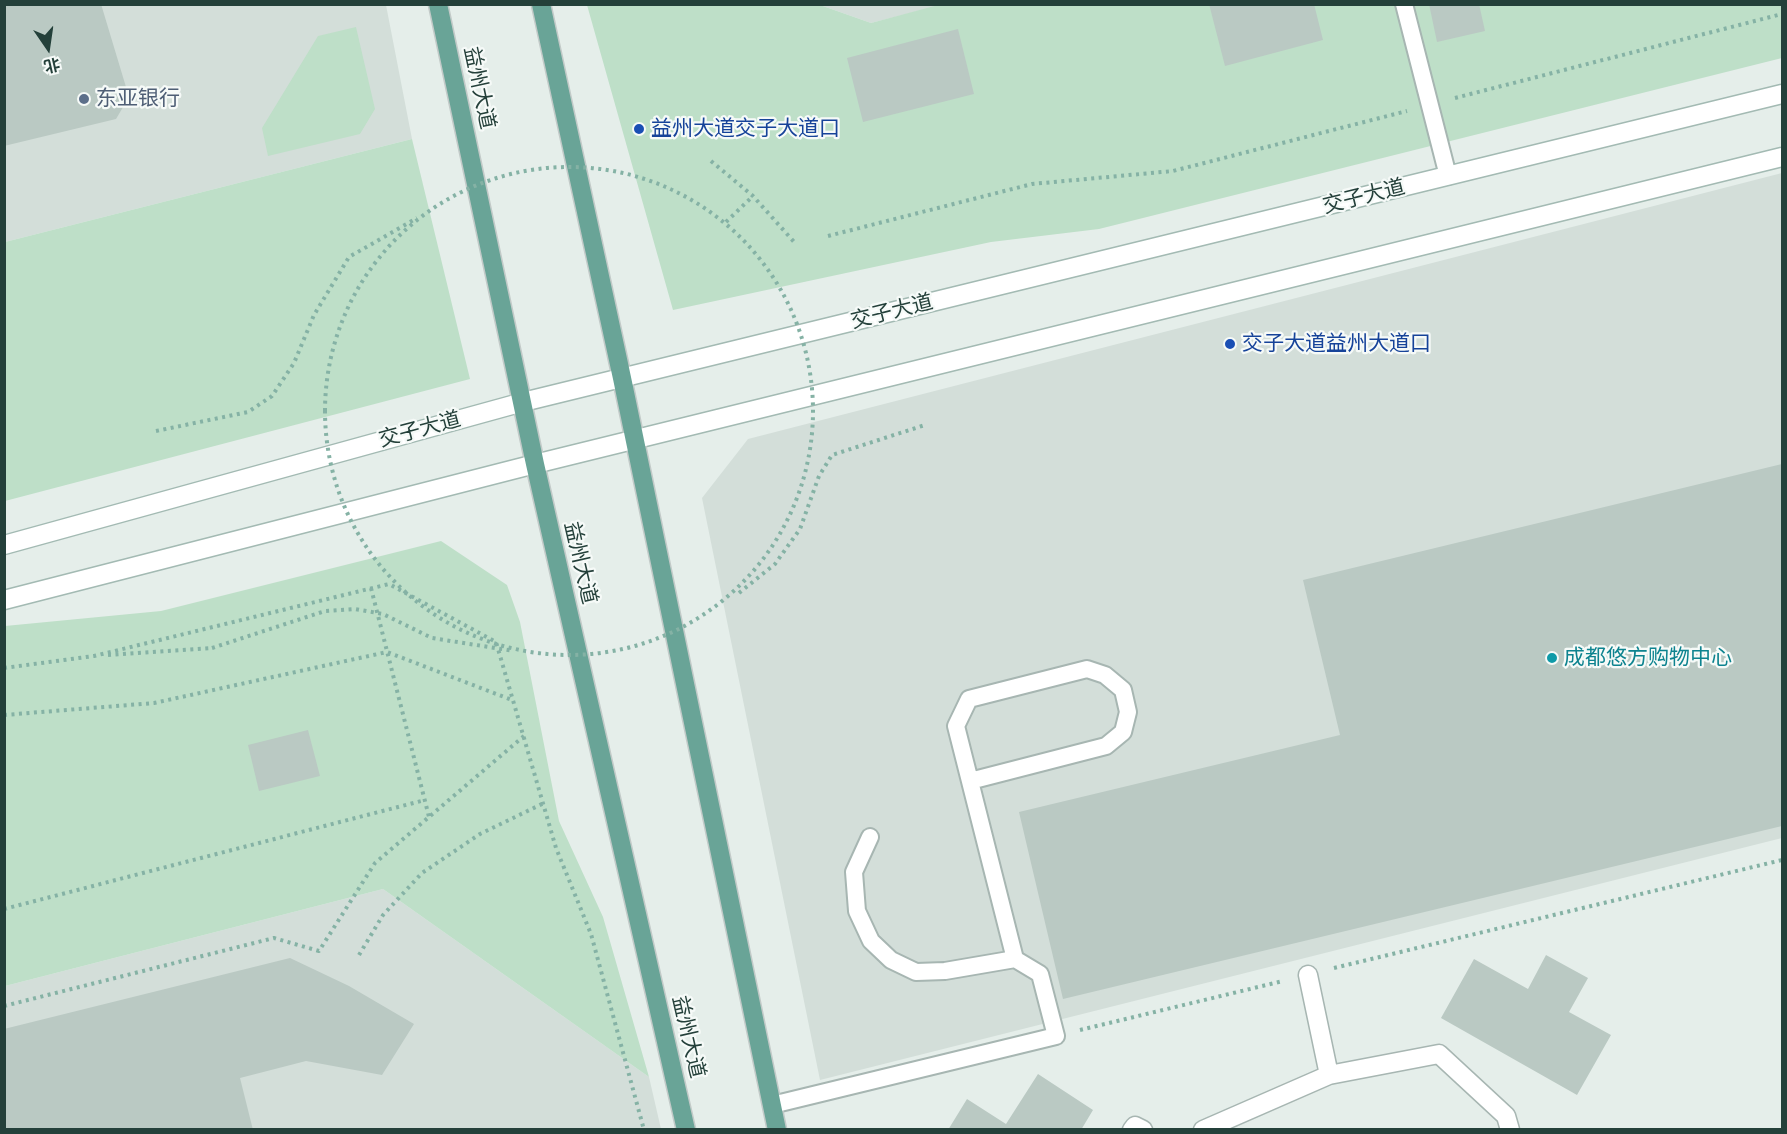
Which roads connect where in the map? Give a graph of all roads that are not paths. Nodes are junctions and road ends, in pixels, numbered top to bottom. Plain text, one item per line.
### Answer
1 (438, 4) edge
2 (541, 4) edge
3 (1404, 4) edge
4 (1782, 94) edge
5 (1782, 157) edge
6 (1448, 176) junction
7 (622, 378) junction
8 (523, 402) junction
9 (633, 440) junction
10 (535, 464) junction
11 (4, 544) edge
12 (4, 600) edge
13 (970, 781) junction
14 (870, 837) dead end
15 (1015, 959) junction
16 (1308, 975) road end
17 (1329, 1075) junction
18 (772, 1105) junction
19 (686, 1130) edge
20 (777, 1130) edge
21 (1132, 1130) edge
22 (1143, 1130) edge
23 (1203, 1130) edge
24 (1510, 1130) edge

1 - 8 main road, 益州大道
2 - 7 main road
3 - 6 lane
4 - 6 main road, 交子大道
5 - 9 main road
6 - 7 main road, 交子大道
7 - 8 main road, 交子大道
7 - 9 main road
8 - 10 main road, 益州大道
8 - 11 main road, 交子大道
9 - 10 main road
9 - 18 main road
10 - 12 main road
10 - 19 main road, 益州大道
13 - 13 lane
13 - 15 lane
14 - 15 lane
15 - 18 lane
16 - 17 main road
17 - 23 main road
17 - 24 main road
18 - 20 main road
21 - 22 main road

